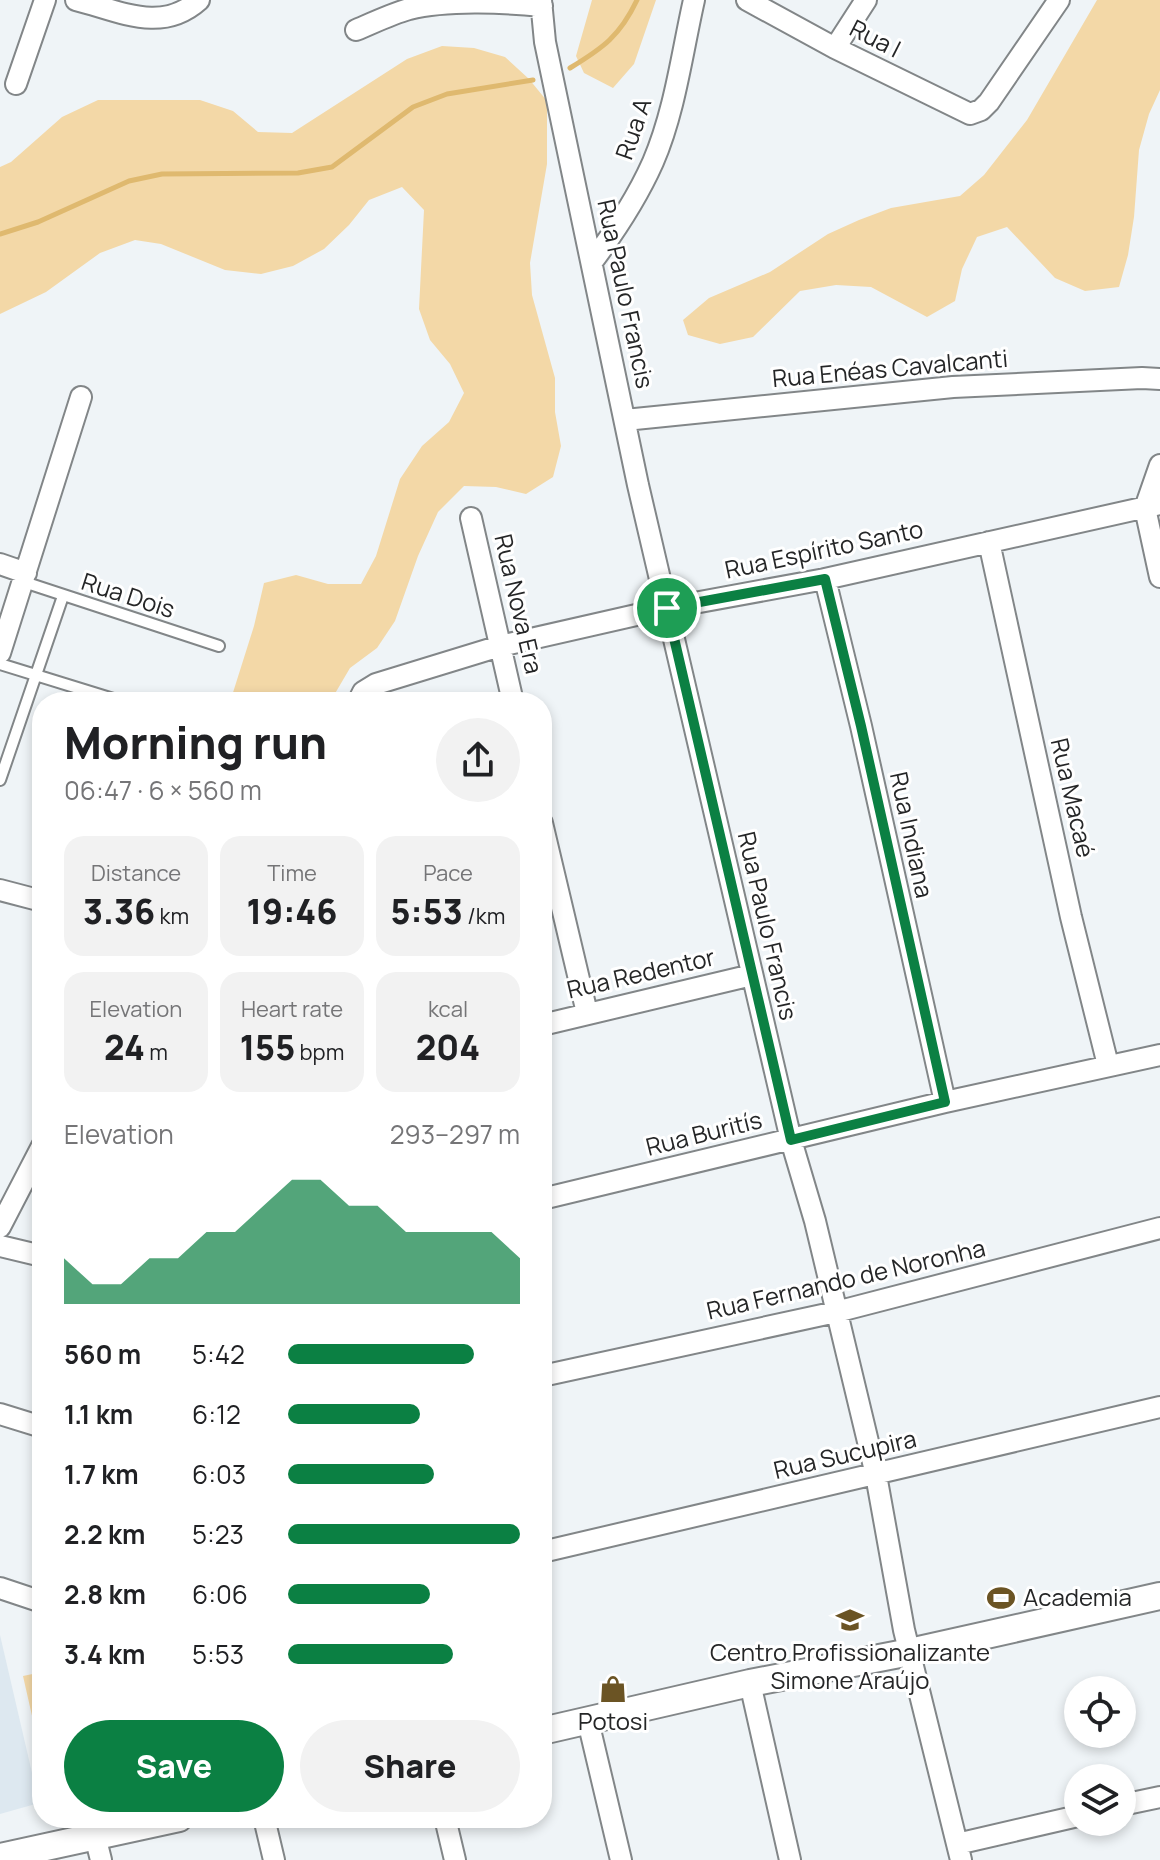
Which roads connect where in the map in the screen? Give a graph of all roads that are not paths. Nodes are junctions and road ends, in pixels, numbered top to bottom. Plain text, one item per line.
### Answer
1 (45, 0) edge
2 (76, 0) edge
3 (199, 0) edge
4 (694, 0) edge
5 (747, 0) edge
6 (866, 0) edge
7 (1059, 0) edge
8 (541, 3) edge
9 (356, 30) dead end
10 (835, 48) junction
11 (16, 84) dead end
12 (592, 262) junction
13 (1160, 379) edge
14 (81, 397) dead end
15 (625, 420) junction
16 (1160, 465) edge
17 (1152, 506) edge
18 (471, 518) dead end
19 (989, 542) junction
20 (0, 564) edge
21 (1160, 577) edge
22 (25, 578) junction
23 (825, 579) junction
24 (63, 596) junction
25 (667, 608) junction
26 (219, 646) dead end
27 (500, 646) junction
28 (0, 653) edge
29 (0, 664) edge
30 (34, 674) junction
31 (91, 692) edge
32 (366, 692) edge
33 (511, 692) edge
34 (0, 780) edge
35 (552, 865) edge
36 (0, 890) edge
37 (32, 898) edge
38 (752, 975) junction
39 (587, 1013) junction
40 (552, 1022) edge
41 (1160, 1055) edge
42 (1108, 1065) junction
43 (945, 1102) junction
44 (791, 1140) junction
45 (32, 1165) edge
46 (552, 1197) edge
47 (0, 1227) edge
48 (1160, 1228) edge
49 (0, 1246) edge
50 (32, 1254) edge
51 (836, 1312) junction
52 (552, 1374) edge
53 (1160, 1407) edge
54 (0, 1414) edge
55 (32, 1424) edge
56 (876, 1475) junction
57 (552, 1550) edge
58 (0, 1588) edge
59 (1160, 1596) edge
60 (32, 1599) edge
61 (910, 1652) junction
62 (750, 1683) junction
63 (588, 1721) junction
64 (552, 1729) edge
65 (1160, 1797) edge
66 (1136, 1802) edge
67 (1064, 1820) edge
68 (152, 1828) edge
69 (266, 1828) edge
70 (447, 1828) edge
71 (98, 1848) edge
72 (959, 1852) edge
73 (0, 1857) edge
74 (274, 1860) edge
75 (455, 1860) edge
76 (621, 1860) edge
77 (790, 1860) edge

1 - 11 street
2 - 3 street
4 - 12 street, Rua A
5 - 10 street, Rua I
6 - 10 street
7 - 10 street, Rua I
8 - 9 street
8 - 12 street, Rua Paulo Francis
12 - 15 street, Rua Paulo Francis
13 - 15 street, Rua Enéas Cavalcanti
14 - 22 street
15 - 25 street, Rua Paulo Francis
16 - 17 street
17 - 19 street, Rua Espírito Santo
17 - 21 street
18 - 27 street, Rua Nova Era
19 - 23 street, Rua Espírito Santo
19 - 42 street, Rua Macaé
20 - 22 street
22 - 24 lane, Rua Dois
22 - 28 street
23 - 25 street, Rua Espírito Santo
23 - 43 street, Rua Indiana
24 - 26 lane, Rua Dois
24 - 30 lane
25 - 27 street, Rua Espírito Santo
25 - 38 street, Rua Paulo Francis
27 - 32 street, Rua Espírito Santo
27 - 33 street, Rua Nova Era
29 - 30 lane
30 - 31 lane
30 - 34 lane
35 - 39 street
36 - 37 street
38 - 39 street, Rua Redentor
38 - 44 street, Rua Paulo Francis
39 - 40 street, Rua Redentor
41 - 42 street, Rua Buritís
42 - 43 street, Rua Buritís
43 - 44 street, Rua Buritís
44 - 46 street, Rua Buritís
44 - 51 street, Rua Paulo Francis
45 - 47 street
48 - 51 street, Rua Fernando de Noronha
49 - 50 street
51 - 52 street, Rua Fernando de Noronha
51 - 56 street, Rua Paulo Francis
53 - 56 street, Rua Sucupira
54 - 55 street
56 - 57 street, Rua Sucupira
56 - 61 street, Rua Paulo Francis
58 - 60 street
59 - 61 street
61 - 62 street
61 - 72 street, Rua Paulo Francis
62 - 63 street
62 - 77 street
63 - 64 street
63 - 76 street
65 - 66 street
67 - 72 street
68 - 71 street
69 - 74 street
70 - 75 street
71 - 73 street

